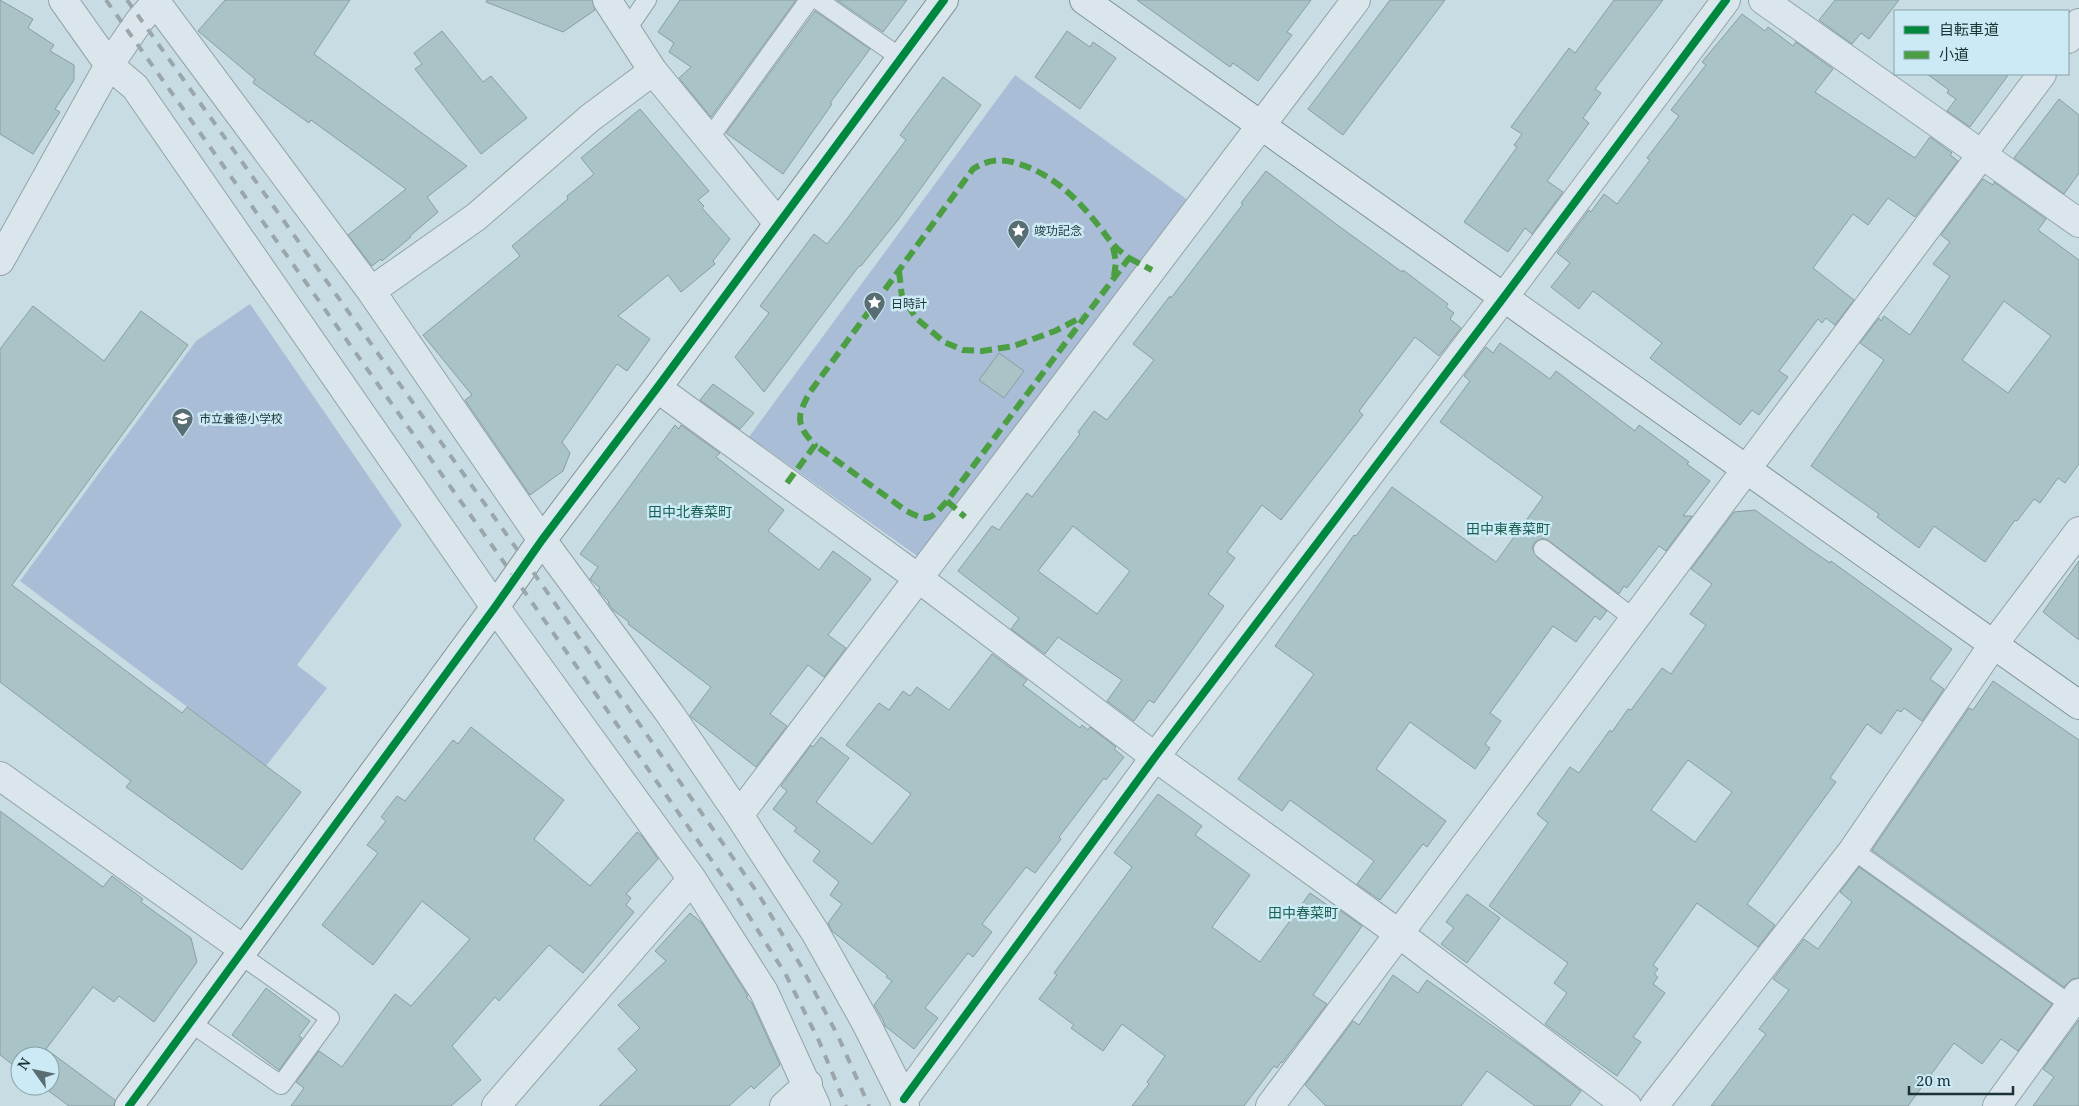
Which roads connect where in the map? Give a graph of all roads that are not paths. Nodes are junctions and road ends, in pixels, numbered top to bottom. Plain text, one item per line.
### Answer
1 (63, 0) edge
2 (607, 0) edge
3 (647, 0) edge
4 (809, 0) edge
5 (818, 0) edge
6 (944, 0) edge
7 (1084, 0) edge
8 (1356, 0) edge
9 (1726, 0) edge
10 (1763, 0) edge
11 (157, 1) edge
12 (2079, 23) edge
13 (627, 29) junction
14 (2069, 38) edge
15 (901, 58) junction
16 (109, 65) junction
17 (653, 71) junction
18 (2041, 75) edge
19 (1262, 125) junction
20 (708, 140) junction
21 (1984, 154) junction
22 (778, 223) junction
23 (2079, 223) edge
24 (0, 261) edge
25 (371, 291) junction
26 (1504, 297) junction
27 (657, 388) junction
28 (1746, 468) junction
29 (2079, 531) edge
30 (542, 540) junction
31 (1543, 549) dead end
32 (918, 578) junction
33 (495, 607) junction
34 (1633, 618) junction
35 (1993, 645) junction
36 (2079, 705) edge
37 (1155, 757) junction
38 (0, 776) edge
39 (740, 815) junction
40 (1853, 850) junction
41 (692, 879) junction
42 (1398, 933) junction
43 (241, 951) junction
44 (2075, 999) edge
45 (191, 1023) junction
46 (812, 1095) edge
47 (904, 1102) edge
48 (130, 1106) edge
49 (496, 1106) edge
50 (784, 1106) edge
51 (1270, 1106) edge
52 (1627, 1106) edge
53 (1654, 1106) edge
54 (1997, 1106) edge

1 - 16 street
2 - 13 street
3 - 13 lane
4 - 20 lane
5 - 15 lane
6 - 15 street
7 - 19 street
8 - 19 street
9 - 26 street
10 - 21 street
11 - 16 street
11 - 25 street
12 - 14 street
13 - 17 street
15 - 22 street
16 - 24 street
16 - 33 street
17 - 20 street
17 - 25 street
18 - 21 street
19 - 26 street
19 - 32 street
20 - 22 street
21 - 23 street
21 - 28 street
22 - 27 street
25 - 30 street
26 - 28 street
26 - 37 street
27 - 30 street
27 - 32 street
28 - 34 street
28 - 35 street
29 - 35 street
30 - 33 street
30 - 39 street
31 - 34 lane
32 - 37 street
32 - 39 street
33 - 41 street
33 - 43 street
34 - 42 street
35 - 36 street
35 - 40 street
37 - 42 street
37 - 47 street
38 - 43 street
39 - 47 street
40 - 44 lane
40 - 53 street
41 - 46 street
41 - 49 street
42 - 51 street
42 - 52 street
43 - 45 street
43 - 45 lane
44 - 54 street
45 - 48 street
46 - 50 street

